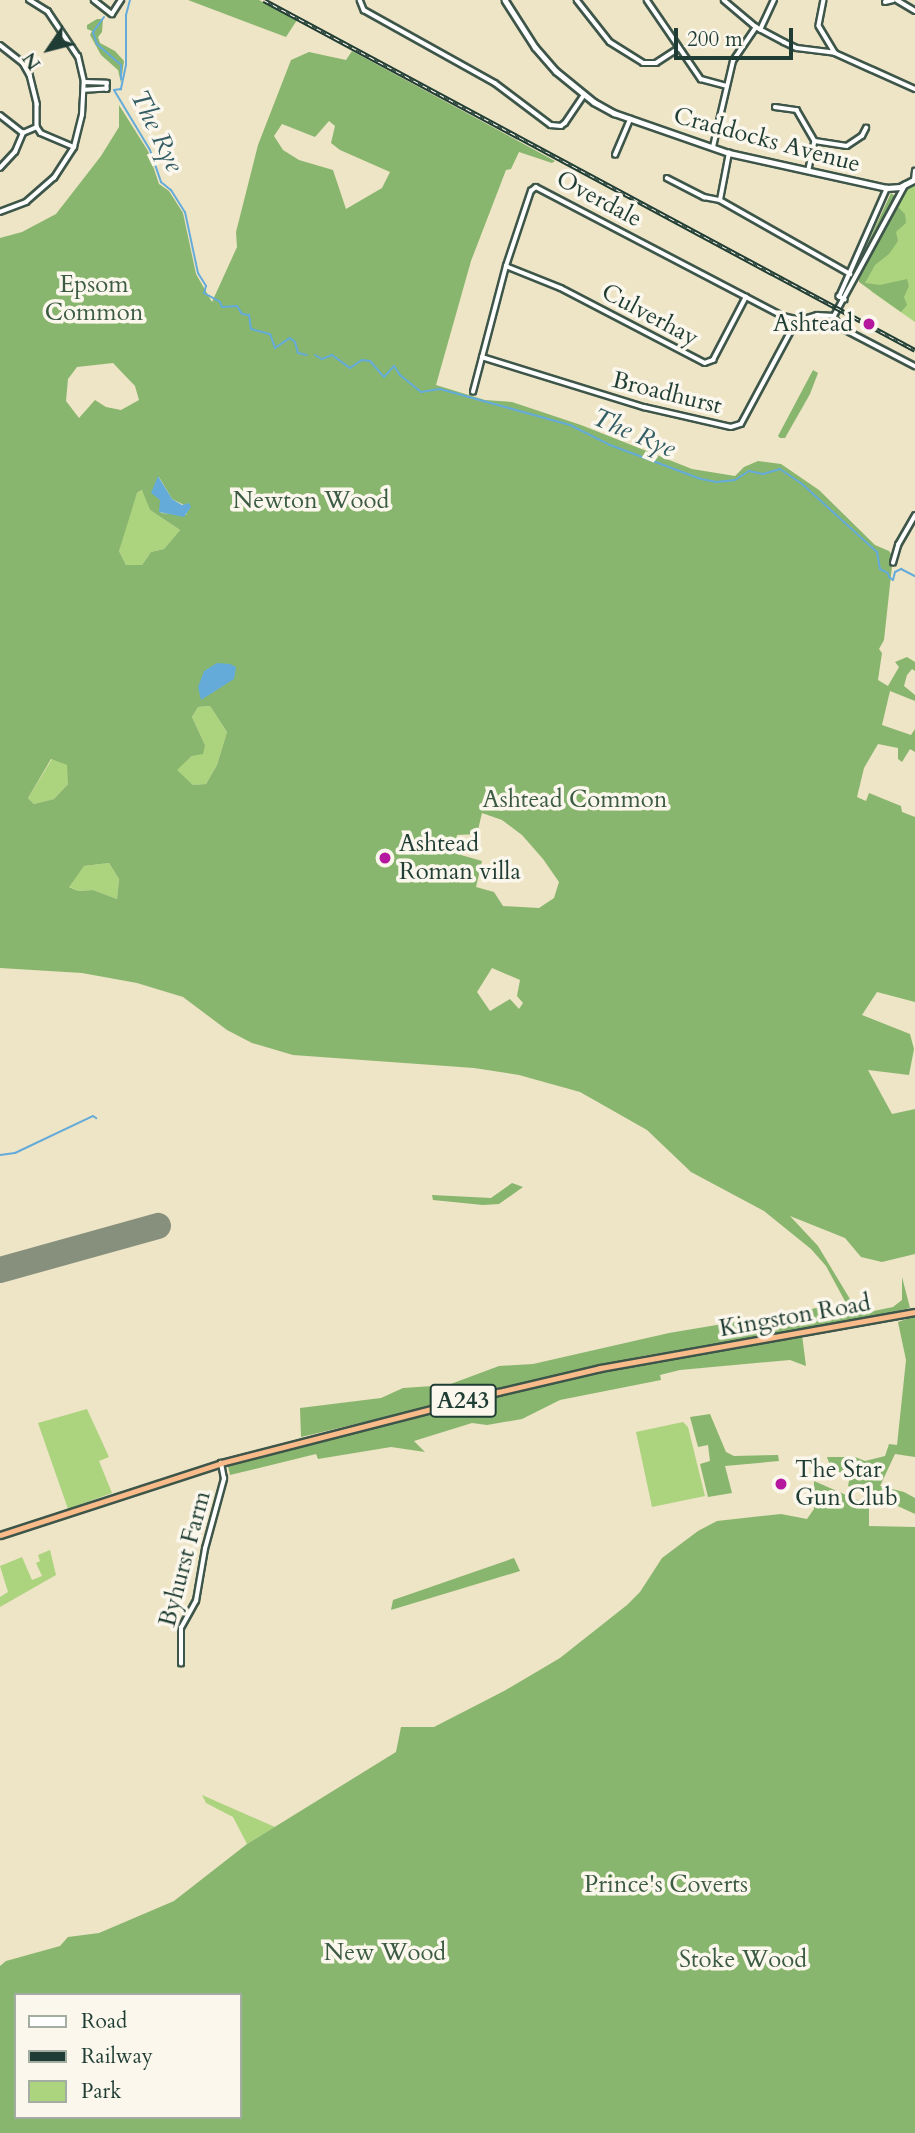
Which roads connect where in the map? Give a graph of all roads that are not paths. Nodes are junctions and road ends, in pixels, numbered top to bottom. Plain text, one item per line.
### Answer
1 (29, 0) edge
2 (94, 0) edge
3 (121, 0) edge
4 (360, 0) edge
5 (505, 0) edge
6 (577, 0) edge
7 (647, 0) edge
8 (724, 0) edge
9 (774, 0) edge
10 (824, 0) edge
11 (895, 0) edge
12 (885, 2) dead end
13 (915, 11) edge
14 (758, 28) junction
15 (0, 46) edge
16 (679, 48) junction
17 (835, 53) junction
18 (84, 82) junction
19 (727, 86) junction
20 (915, 89) edge
21 (84, 90) junction
22 (584, 95) junction
23 (775, 107) dead end
24 (0, 115) edge
25 (630, 120) junction
26 (37, 127) junction
27 (866, 128) dead end
28 (23, 132) junction
29 (815, 141) junction
30 (74, 147) junction
31 (713, 147) junction
32 (729, 153) junction
33 (615, 155) dead end
34 (0, 168) edge
35 (809, 170) junction
36 (915, 171) edge
37 (667, 178) dead end
38 (914, 180) edge
39 (905, 185) junction
40 (887, 188) junction
41 (895, 188) junction
42 (898, 198) junction
43 (720, 200) junction
44 (0, 212) edge
45 (506, 266) junction
46 (850, 274) junction
47 (746, 297) junction
48 (845, 300) junction
49 (834, 316) junction
50 (788, 318) junction
51 (801, 320) junction
52 (792, 329) junction
53 (482, 357) junction
54 (915, 366) edge
55 (473, 392) dead end
56 (915, 516) edge
57 (893, 563) dead end
58 (915, 1312) edge
59 (221, 1463) junction
60 (0, 1535) edge
61 (181, 1664) dead end

1 - 18 street
2 - 3 street
4 - 22 street
5 - 22 street, Craddocks Avenue
6 - 16 street
7 - 16 street
8 - 14 street
9 - 14 street
10 - 17 street
11 - 12 street
11 - 13 street
14 - 17 street
14 - 19 street
15 - 26 street
16 - 19 street
17 - 20 street
18 - 21 street
18 - 21 street
19 - 31 street
21 - 30 street
22 - 25 street, Craddocks Avenue
23 - 29 street
24 - 28 street
25 - 31 street, Craddocks Avenue
25 - 33 street
26 - 28 street
26 - 30 street
27 - 29 street
28 - 34 street
29 - 35 street
30 - 44 street
31 - 32 street, Craddocks Avenue
32 - 35 street, Craddocks Avenue
32 - 43 street
35 - 40 street, Craddocks Avenue
36 - 38 street
37 - 43 street
38 - 39 street, Craddocks Avenue
39 - 41 street, Craddocks Avenue
39 - 42 street
40 - 41 street, Craddocks Avenue
40 - 46 street
41 - 42 street
42 - 48 street
43 - 46 street
45 - 47 street, Culverhay
45 - 47 street, Overdale
45 - 53 street, Overdale
46 - 48 street
47 - 50 street, Overdale
48 - 49 street
49 - 51 street
49 - 54 street
50 - 51 street, Overdale
50 - 52 street
51 - 52 street, Broadhurst
52 - 53 street, Broadhurst
53 - 55 street, Overdale
56 - 57 street
58 - 59 highway, Kingston Road / A243
59 - 60 highway, A243
59 - 61 street, Byhurst Farm

